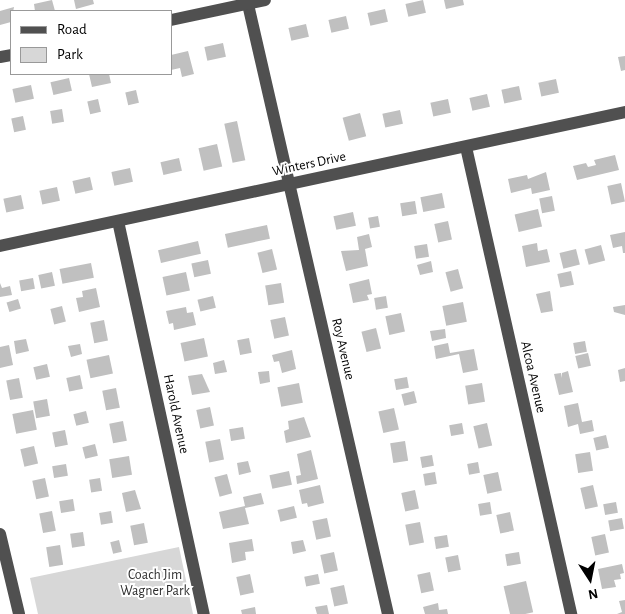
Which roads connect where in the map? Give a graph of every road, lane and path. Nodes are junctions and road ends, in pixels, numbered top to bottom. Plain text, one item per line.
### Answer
1 (265, 0) edge
2 (248, 2) edge
3 (172, 20) edge
4 (625, 112) edge
5 (466, 147) junction
6 (290, 183) junction
7 (118, 221) junction
8 (0, 246) edge
9 (0, 534) edge
10 (19, 614) edge
11 (204, 614) edge
12 (388, 614) edge
13 (571, 614) edge

1 - 2 street
2 - 3 street
2 - 6 street, Roy Avenue
4 - 5 street, Winters Drive
5 - 6 street, Winters Drive
5 - 13 street, Alcoa Avenue
6 - 7 street, Winters Drive
6 - 12 street, Roy Avenue
7 - 8 street, Winters Drive
7 - 11 street, Harold Avenue
9 - 10 street

